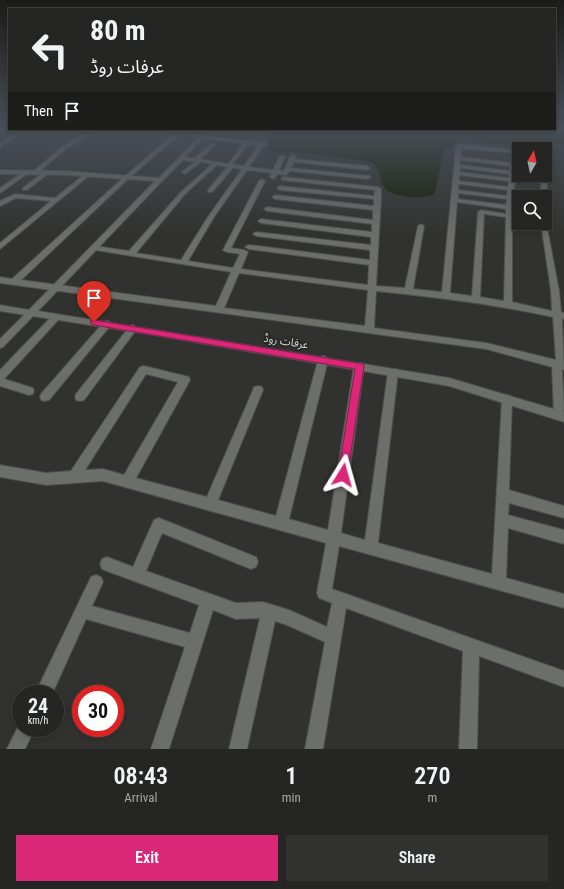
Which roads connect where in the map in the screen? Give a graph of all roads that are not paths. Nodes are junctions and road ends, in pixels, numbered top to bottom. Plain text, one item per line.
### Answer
1 (44, 165) edge
2 (141, 165) edge
3 (176, 165) edge
4 (193, 165) edge
5 (215, 165) edge
6 (223, 165) edge
7 (247, 165) edge
8 (278, 165) edge
9 (290, 165) edge
10 (342, 165) edge
11 (230, 166) junction
12 (457, 166) joint
13 (245, 168) junction
14 (367, 168) dead end
15 (288, 169) junction
16 (0, 172) edge
17 (27, 172) junction
18 (36, 172) junction
19 (48, 172) junction
20 (186, 172) dead end
21 (275, 172) junction
22 (456, 173) junction
23 (512, 173) edge
24 (88, 174) junction
25 (127, 177) junction
26 (368, 177) dead end
27 (272, 178) dead end
28 (284, 179) dead end
29 (160, 180) junction
30 (512, 180) joint
31 (262, 181) dead end
32 (456, 182) junction
33 (280, 188) dead end
34 (25, 189) dead end
35 (511, 189) junction
36 (0, 191) edge
37 (210, 191) dead end
38 (455, 191) junction
39 (275, 197) dead end
40 (378, 198) junction
41 (510, 198) junction
42 (55, 200) junction
43 (454, 200) junction
44 (0, 204) edge
45 (509, 207) junction
46 (377, 208) junction
47 (268, 209) dead end
48 (509, 216) junction
49 (261, 221) dead end
50 (376, 222) junction
51 (421, 226) dead end
52 (545, 230) edge
53 (256, 234) dead end
54 (376, 235) junction
55 (1, 246) edge
56 (249, 247) dead end
57 (95, 248) junction
58 (375, 248) junction
59 (131, 254) junction
60 (183, 263) junction
61 (374, 263) junction
62 (236, 271) junction
63 (0, 280) edge
64 (14, 282) junction
65 (56, 288) junction
66 (372, 288) junction
67 (408, 292) junction
68 (446, 295) junction
69 (476, 300) junction
70 (508, 304) junction
71 (0, 309) edge
72 (219, 310) junction
73 (31, 313) junction
74 (560, 315) edge
75 (56, 316) junction
76 (107, 324) junction
77 (133, 328) junction
78 (369, 330) junction
79 (0, 345) edge
80 (323, 360) junction
81 (359, 366) junction
82 (561, 366) edge
83 (393, 372) junction
84 (0, 377) edge
85 (0, 382) edge
86 (258, 390) dead end
87 (29, 391) dead end
88 (45, 397) dead end
89 (80, 397) dead end
90 (507, 399) junction
91 (561, 416) edge
92 (0, 471) edge
93 (74, 477) junction
94 (127, 482) junction
95 (503, 495) junction
96 (210, 504) junction
97 (564, 512) edge
98 (502, 520) junction
99 (280, 523) junction
100 (564, 537) edge
101 (334, 538) junction
102 (371, 548) junction
103 (251, 562) dead end
104 (106, 564) dead end
105 (137, 575) junction
106 (96, 582) dead end
107 (499, 583) junction
108 (340, 598) junction
109 (208, 601) junction
110 (564, 601) edge
111 (82, 610) junction
112 (269, 612) junction
113 (333, 638) junction
114 (194, 642) junction
115 (471, 645) junction
116 (564, 679) edge
117 (47, 685) edge
118 (22, 737) edge
119 (16, 749) edge
120 (160, 749) edge
121 (238, 749) edge
122 (314, 749) edge
123 (468, 749) edge

1 - 18 street
2 - 25 street
3 - 29 street
4 - 20 street
5 - 59 street
6 - 11 street
7 - 13 street
8 - 21 street
9 - 15 street
10 - 14 street
11 - 13 street
11 - 37 street
12 - 22 street
12 - 23 street
13 - 21 street
13 - 60 street
15 - 21 street
15 - 26 street
16 - 17 street
17 - 18 street
17 - 36 street
18 - 19 street
19 - 24 street
19 - 34 street
21 - 27 street
22 - 30 street
22 - 32 street
24 - 25 street
24 - 42 street
25 - 29 street
25 - 64 street
28 - 40 street
29 - 57 street
30 - 35 street
31 - 62 street
32 - 35 street
32 - 38 street
33 - 40 street
35 - 41 street
38 - 41 street
38 - 43 street
39 - 46 street
40 - 46 street
41 - 45 street
42 - 44 street
42 - 55 street
43 - 45 street
43 - 68 street
45 - 48 street
46 - 50 street
47 - 50 street
48 - 69 street
48 - 70 street
49 - 54 street
50 - 54 street
51 - 67 street
52 - 74 street
53 - 58 street
54 - 58 street
56 - 61 street
57 - 59 street
57 - 65 street
58 - 61 street
59 - 60 street
60 - 62 street
61 - 66 street
62 - 66 street
62 - 72 street
63 - 64 street
64 - 65 street
65 - 72 street
65 - 73 street
66 - 67 street
66 - 78 street
67 - 68 street
68 - 69 street
69 - 70 street
70 - 74 street
71 - 73 street, عرفات روڈ
72 - 78 street
73 - 75 street, عرفات روڈ
73 - 79 street
74 - 82 street
75 - 76 street, عرفات روڈ
75 - 84 street
76 - 77 street, عرفات روڈ
76 - 88 street
77 - 80 street, عرفات روڈ
77 - 89 street
78 - 82 street
80 - 81 street, عرفات روڈ
80 - 99 street
81 - 83 street, عرفات روڈ
81 - 101 street
82 - 91 street
83 - 90 street, عرفات روڈ
83 - 102 street
85 - 87 street
86 - 96 street
90 - 91 street, عرفات روڈ
90 - 95 street
92 - 93 street
93 - 94 street
93 - 94 street
94 - 96 street
95 - 97 street
95 - 98 street
96 - 99 street
98 - 100 street
98 - 107 street
99 - 101 street
101 - 102 street
101 - 108 street
102 - 107 street
103 - 105 street
104 - 105 street
105 - 109 street
106 - 111 street
107 - 110 street
108 - 113 street
108 - 115 street
109 - 112 street
109 - 114 street
111 - 114 street
111 - 117 street
112 - 113 street
112 - 121 street
113 - 122 street
114 - 120 street
115 - 116 street
115 - 123 street
118 - 119 street

